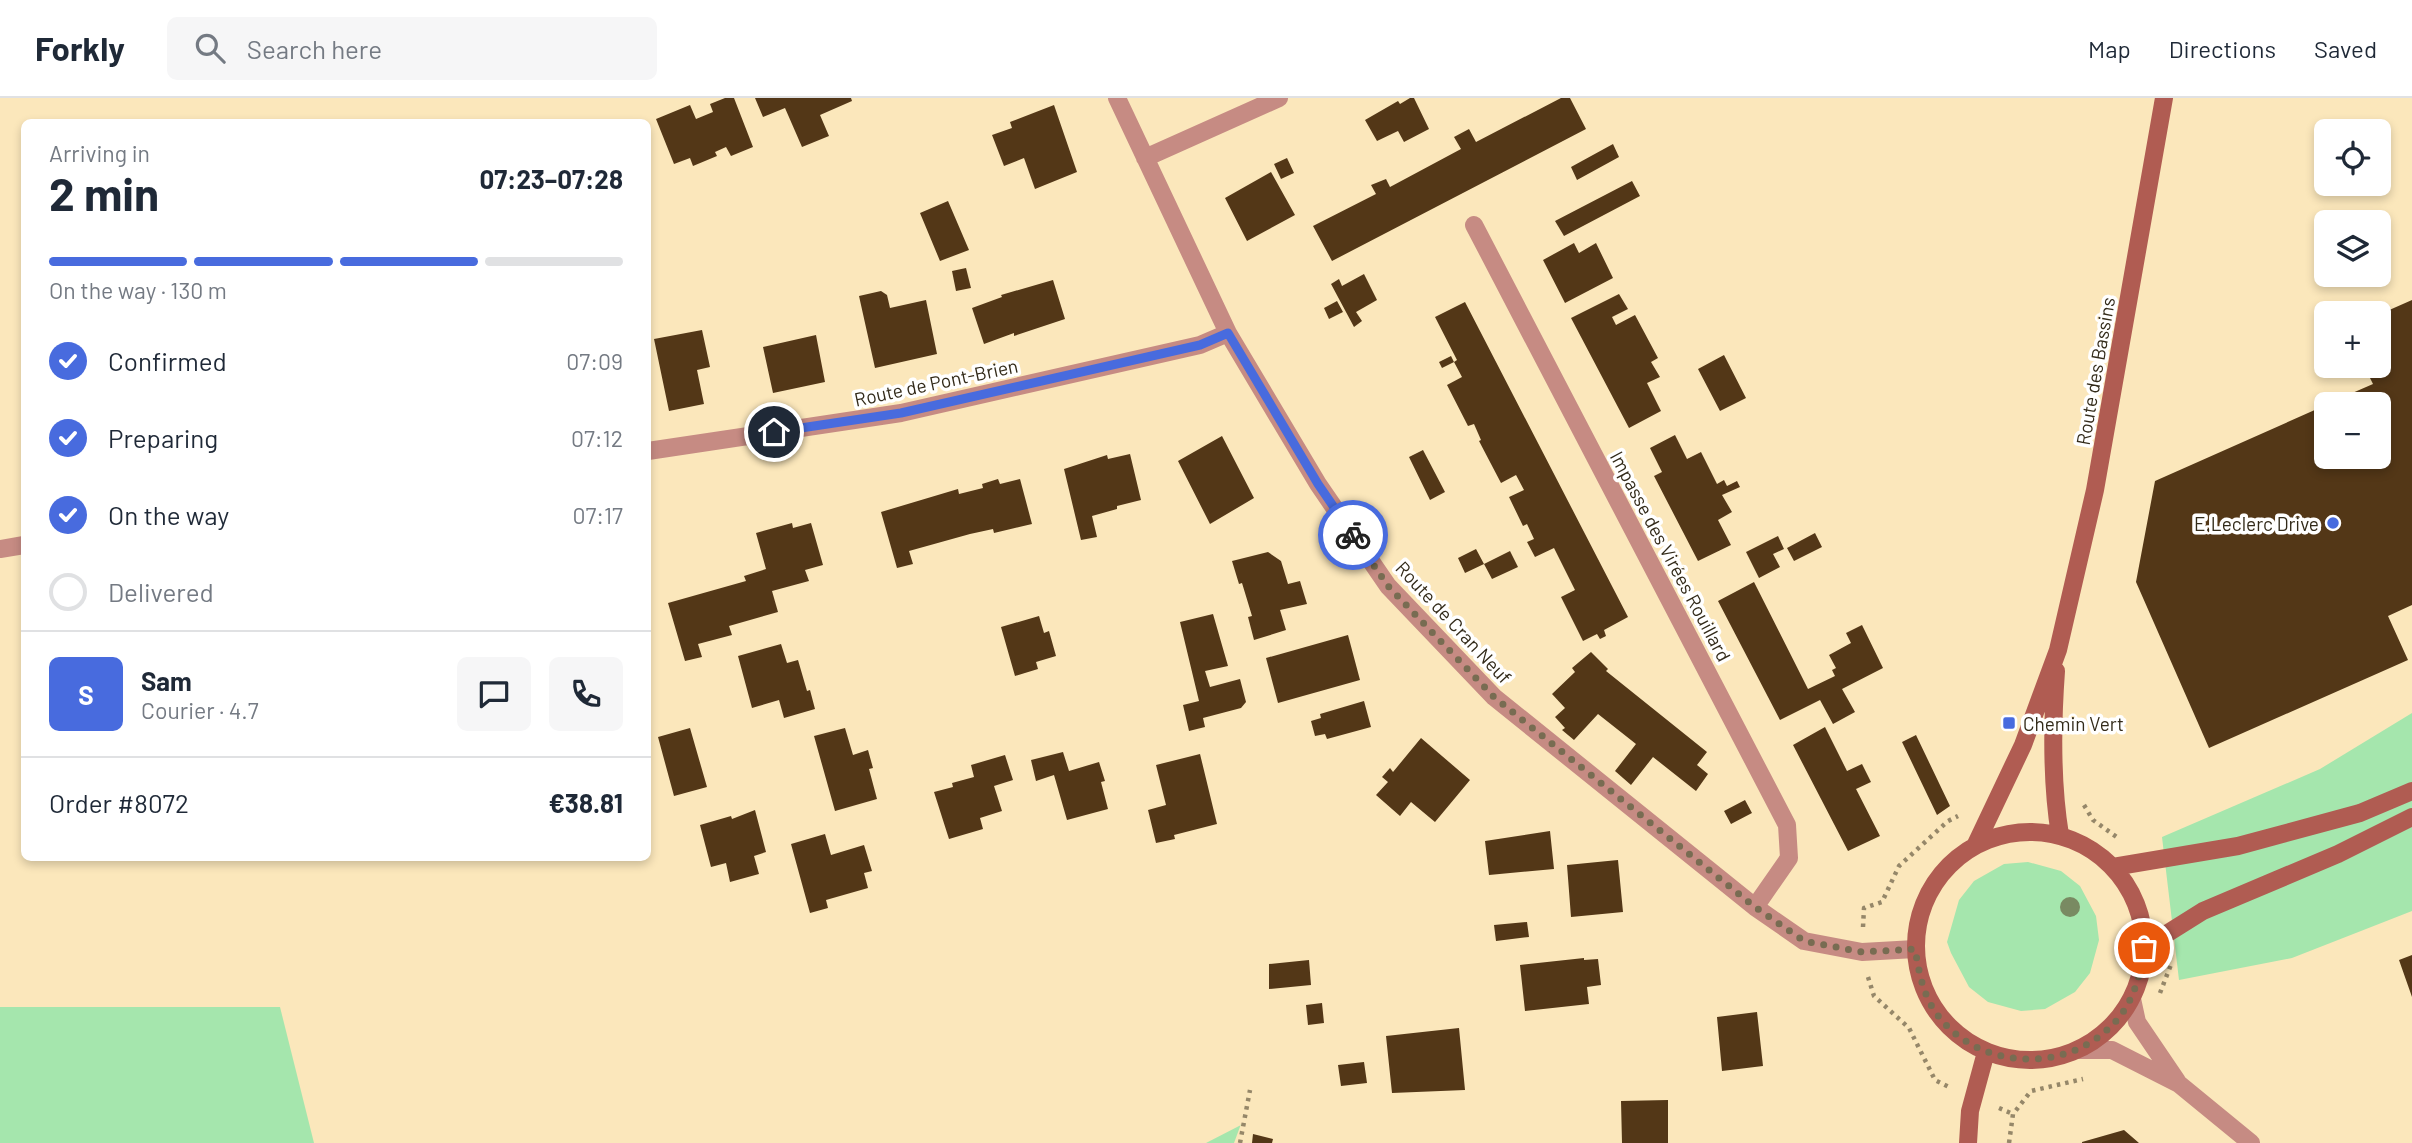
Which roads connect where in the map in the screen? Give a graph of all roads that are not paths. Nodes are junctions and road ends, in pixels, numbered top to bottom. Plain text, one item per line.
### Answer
1 (1117, 98) edge
2 (1279, 98) edge
3 (2164, 98) edge
4 (1145, 159) junction
5 (1474, 225) dead end
6 (1228, 333) junction
7 (651, 452) edge
8 (21, 546) edge
9 (0, 549) edge
10 (2058, 650) junction
11 (2412, 791) edge
12 (2412, 817) edge
13 (2060, 835) junction
14 (1976, 844) junction
15 (2113, 867) junction
16 (1755, 907) junction
17 (2144, 948) junction
18 (1915, 949) junction
19 (2132, 999) junction
20 (2078, 1050) junction
21 (1986, 1052) junction
22 (2179, 1084) junction
23 (1968, 1143) edge
24 (2251, 1143) edge

1 - 4 street, Route de Cran Neuf
2 - 4 street
3 - 10 main road, Route des Bassins
4 - 6 street, Route de Cran Neuf
5 - 16 street, Impasse des Virées Rouillard
6 - 7 street, Route de Pont-Brien
6 - 16 street, Route de Cran Neuf
8 - 9 street
10 - 13 main road, Route des Bassins
10 - 14 main road, Route des Bassins
11 - 15 main road
12 - 17 main road
13 - 14 main road
13 - 15 main road
14 - 18 main road
15 - 17 main road
16 - 18 street, Route de Cran Neuf
17 - 19 main road
18 - 21 main road
19 - 20 main road
19 - 22 street
20 - 21 main road
20 - 22 street
21 - 23 main road
22 - 24 street

